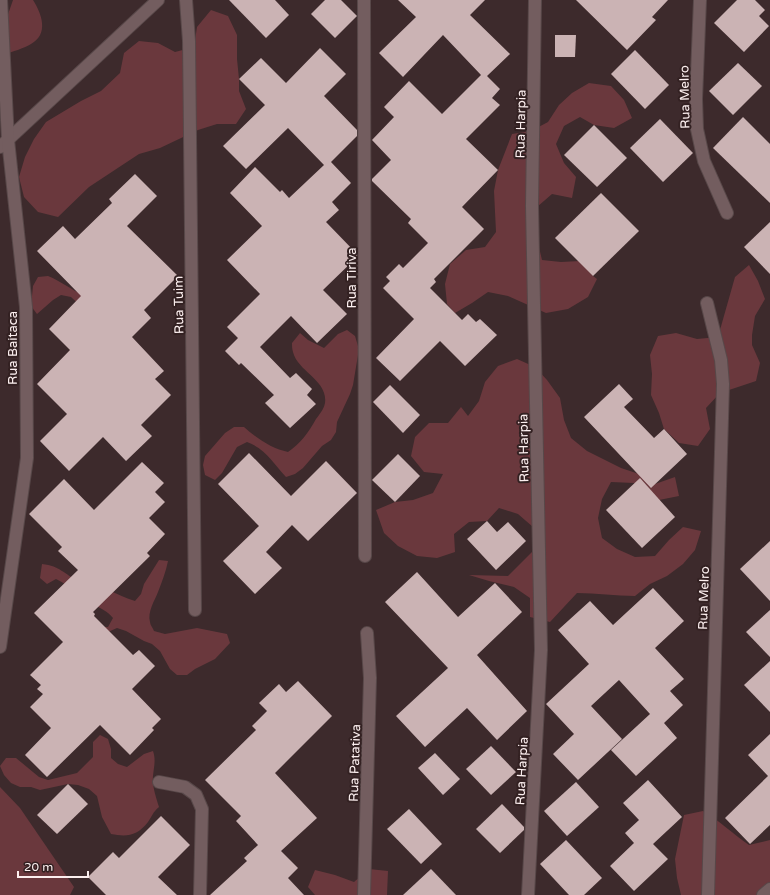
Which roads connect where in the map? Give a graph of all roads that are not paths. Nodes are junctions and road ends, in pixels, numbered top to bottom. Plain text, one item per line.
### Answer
1 (1, 0) edge
2 (158, 0) edge
3 (186, 0) edge
4 (364, 0) edge
5 (536, 0) edge
6 (700, 0) edge
7 (4, 144) edge
8 (727, 213) dead end
9 (707, 303) dead end
10 (365, 556) dead end
11 (195, 610) dead end
12 (367, 633) dead end
13 (0, 646) edge
14 (159, 782) dead end
15 (770, 889) edge
16 (200, 895) edge
17 (364, 895) edge
18 (528, 895) edge
19 (708, 895) edge
20 (763, 895) edge

1 - 7 street, Rua Baitaca
2 - 7 street
3 - 11 street, Rua Tuim
4 - 10 street, Rua Tiriva
5 - 18 street, Rua Harpia
6 - 8 street, Rua Melro
7 - 13 street, Rua Baitaca
9 - 19 street, Rua Melro
12 - 17 street, Rua Patativa
14 - 16 street
15 - 20 street

